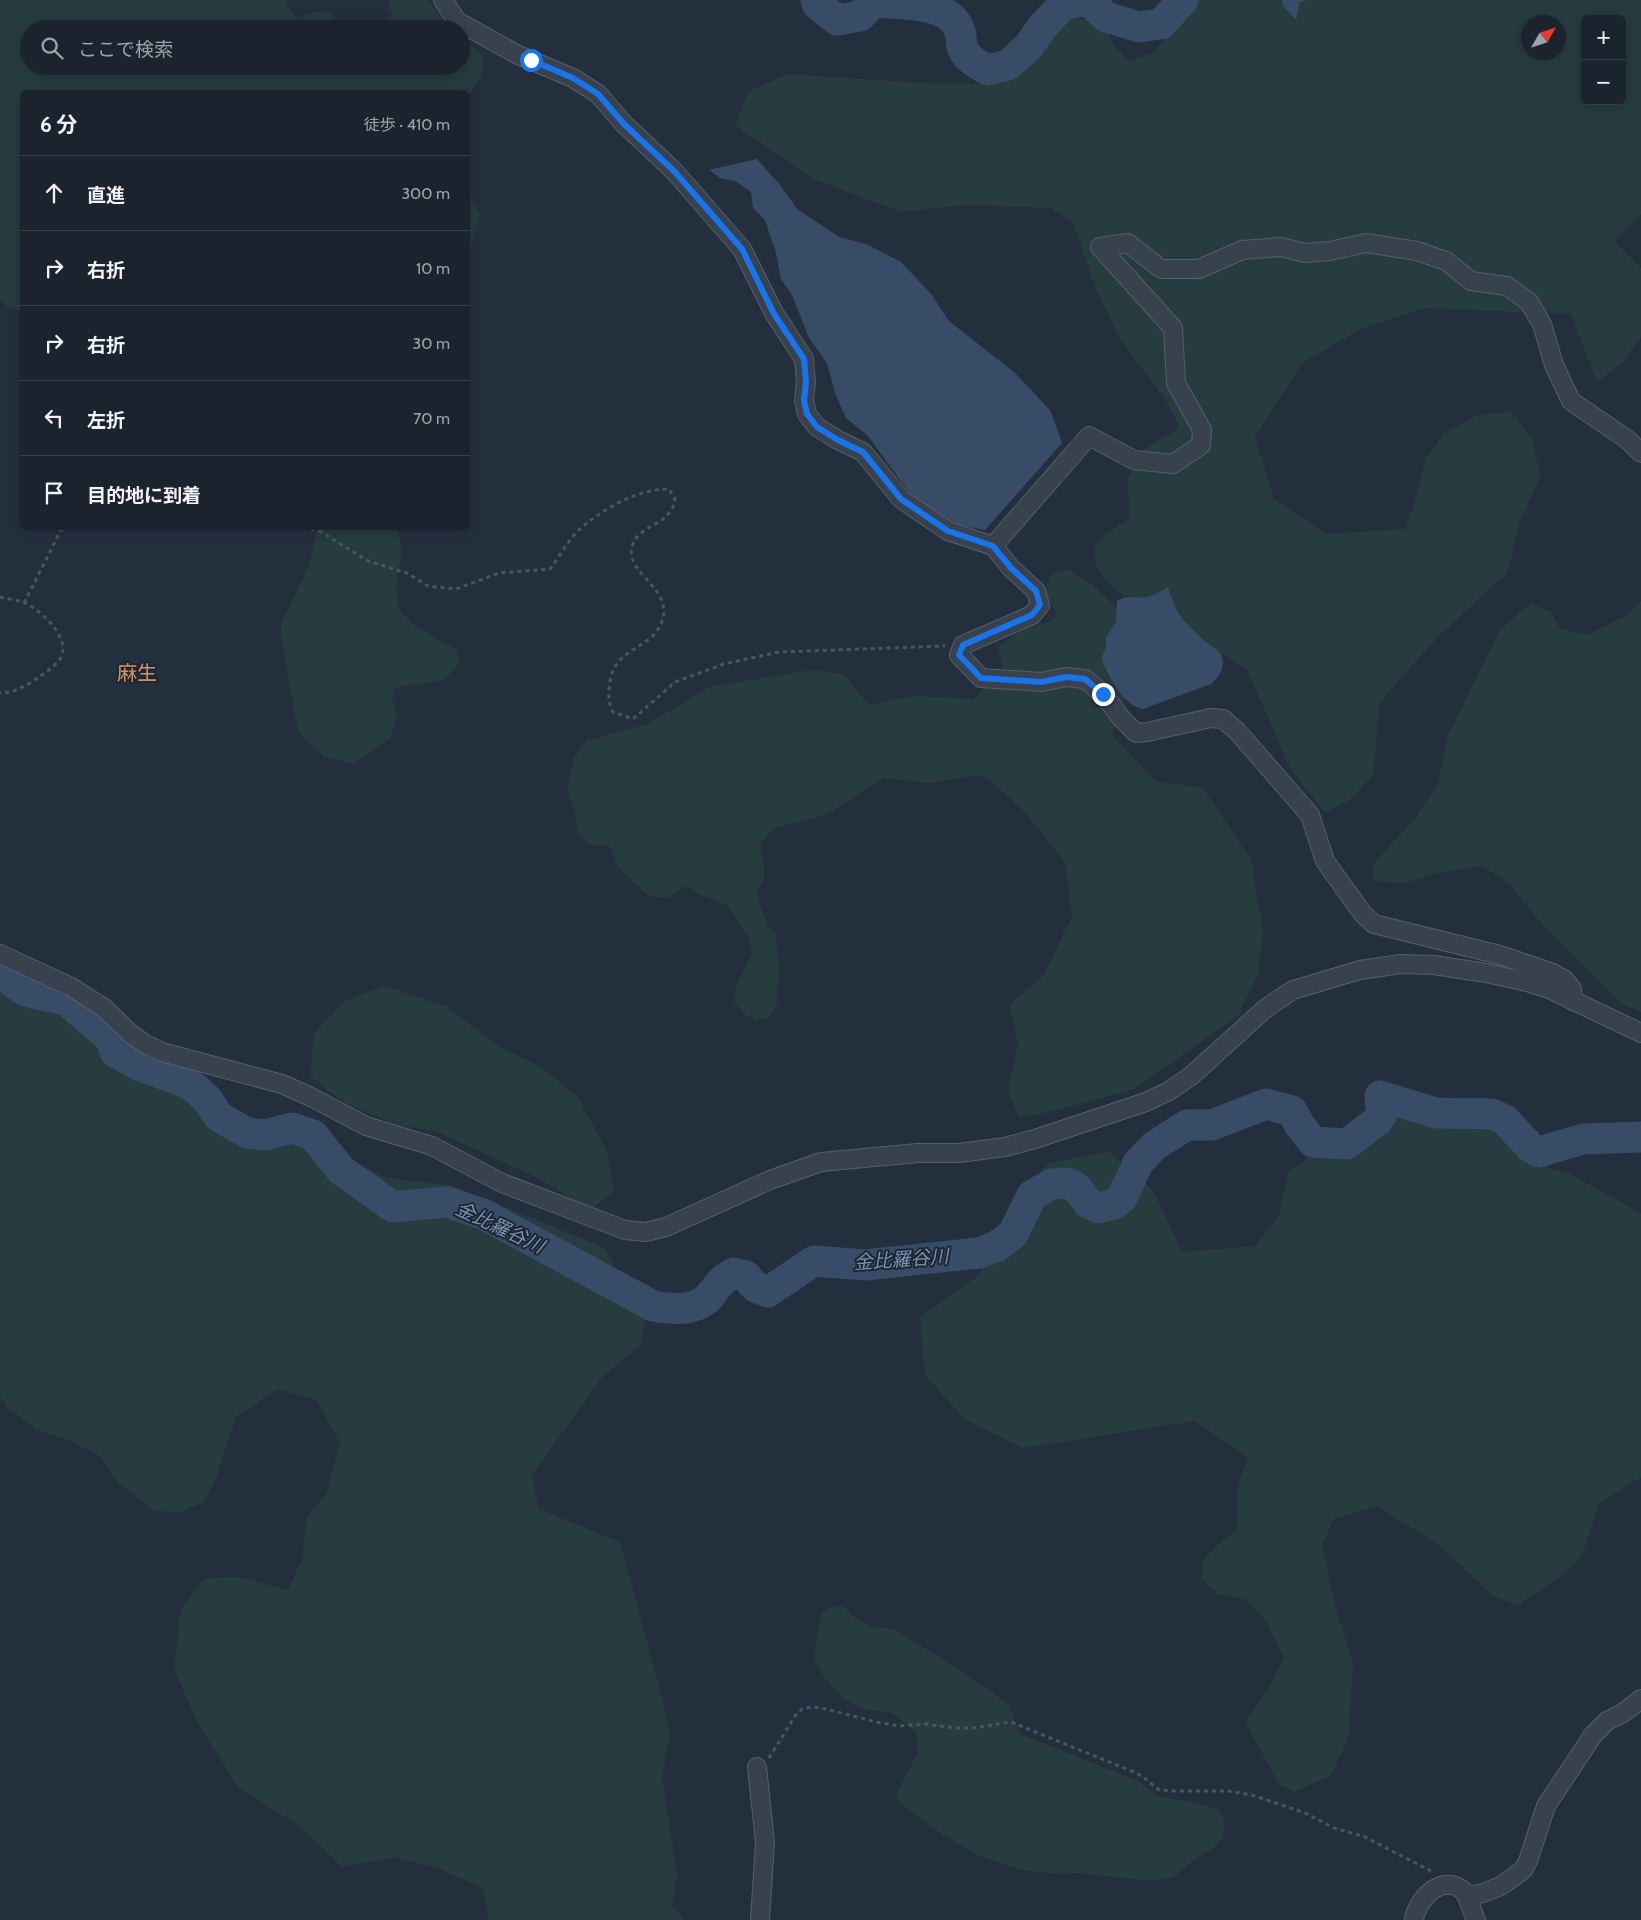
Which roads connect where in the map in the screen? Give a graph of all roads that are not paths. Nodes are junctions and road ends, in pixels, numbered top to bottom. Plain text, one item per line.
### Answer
1 (443, 0) edge
2 (457, 20) edge
3 (470, 28) edge
4 (1641, 453) edge
5 (993, 546) junction
6 (0, 954) edge
7 (1574, 1001) junction
8 (1641, 1033) edge
9 (1641, 1699) edge
10 (757, 1767) road end
11 (1467, 1896) junction
12 (760, 1920) edge
13 (1414, 1920) edge
14 (1476, 1920) edge

1 - 2 street
3 - 5 street
4 - 5 street
5 - 7 street
6 - 7 street
7 - 8 street
9 - 11 street
10 - 12 street
11 - 13 street
11 - 14 street

